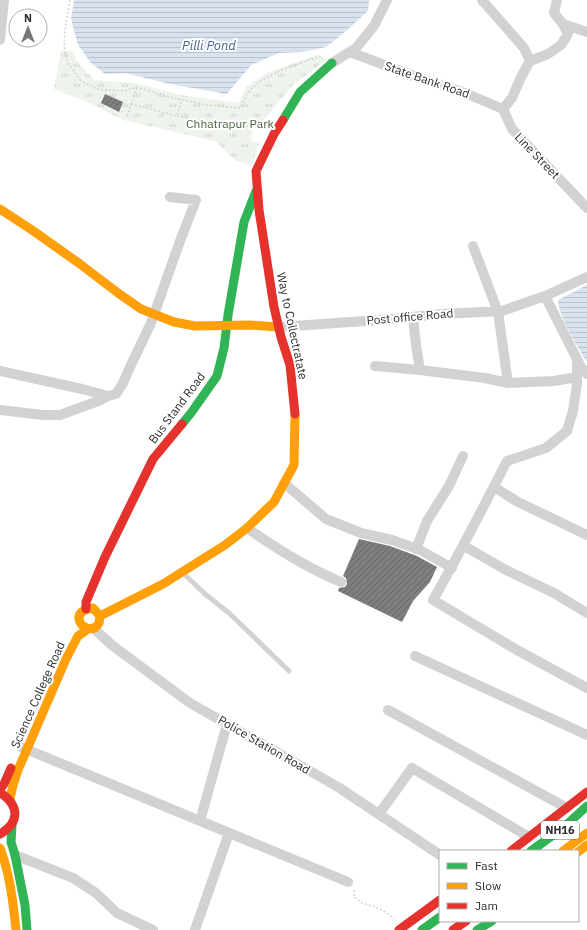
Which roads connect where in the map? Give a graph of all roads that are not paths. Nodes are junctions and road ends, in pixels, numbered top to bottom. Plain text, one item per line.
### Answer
1 (4, 0) edge
2 (387, 0) edge
3 (482, 0) edge
4 (557, 0) edge
5 (562, 24) junction
6 (587, 32) edge
7 (0, 40) edge
8 (350, 52) junction
9 (530, 60) junction
10 (332, 63) joint
11 (503, 109) junction
12 (258, 188) junction
13 (170, 197) dead end
14 (587, 208) edge
15 (0, 209) edge
16 (473, 246) dead end
17 (587, 277) edge
18 (545, 296) junction
19 (498, 312) junction
20 (153, 314) junction
21 (413, 317) junction
22 (227, 325) junction
23 (278, 327) junction
24 (577, 359) junction
25 (375, 366) dead end
26 (420, 370) junction
27 (0, 371) edge
28 (587, 374) edge
29 (577, 377) junction
30 (508, 383) junction
31 (108, 396) junction
32 (0, 410) edge
33 (463, 456) dead end
34 (284, 482) junction
35 (494, 487) junction
36 (247, 528) junction
37 (587, 535) edge
38 (464, 546) junction
39 (416, 549) junction
40 (452, 568) junction
41 (182, 572) junction
42 (341, 582) dead end
43 (86, 609) junction
44 (587, 613) edge
45 (100, 616) junction
46 (79, 620) junction
47 (91, 628) junction
48 (415, 656) dead end
49 (289, 671) dead end
50 (587, 688) edge
51 (388, 710) dead end
52 (227, 724) junction
53 (587, 735) edge
54 (24, 748) junction
55 (0, 789) edge
56 (587, 792) edge
57 (0, 794) edge
58 (10, 799) junction
59 (587, 806) edge
60 (567, 808) junction
61 (379, 814) junction
62 (200, 821) junction
63 (12, 825) junction
64 (587, 832) edge
65 (229, 833) junction
66 (0, 834) edge
67 (529, 837) junction
68 (0, 848) edge
69 (512, 850) edge
70 (532, 850) edge
71 (564, 850) edge
72 (439, 854) edge
73 (15, 855) junction
74 (348, 882) road end
75 (439, 901) edge
76 (439, 918) edge
77 (465, 922) edge
78 (490, 922) edge
79 (401, 928) edge
80 (16, 930) edge
81 (27, 930) edge
82 (153, 930) edge
83 (195, 930) edge
84 (422, 930) edge
85 (453, 930) edge
86 (477, 930) edge

1 - 7 street
2 - 8 street
3 - 9 street
4 - 5 street
5 - 6 street
5 - 9 street
8 - 10 street
8 - 11 street, State Bank Road
9 - 11 street
10 - 12 main road, Way to Collectratate
11 - 14 street, Line Street
12 - 22 main road, Bus Stand Road
12 - 23 main road, Way to Collectratate
13 - 20 street
15 - 20 main road, Post office Road
16 - 19 street
17 - 18 street, Post office Road
18 - 19 street, Post office Road
18 - 24 street
19 - 21 street, Post office Road
19 - 30 street
20 - 22 main road, Post office Road
20 - 31 street
21 - 23 street, Post office Road
21 - 26 street
22 - 23 main road, Post office Road
22 - 43 main road, Bus Stand Road
23 - 34 main road, Way to Collectratate
24 - 28 street
24 - 29 street
25 - 26 street
26 - 30 street
27 - 31 street
29 - 30 street
29 - 35 street
31 - 32 street
33 - 39 street
34 - 36 main road, Way to Collectratate
34 - 39 street
35 - 37 street
35 - 38 street
36 - 41 main road, Way to Collectratate
36 - 42 street
38 - 40 street
38 - 44 street
39 - 40 street
40 - 50 street
41 - 45 main road, Way to Collectratate
41 - 49 lane
43 - 45 main road
43 - 46 main road
45 - 47 main road
46 - 47 main road
46 - 54 main road, Science College Road
47 - 52 street, Police Station Road
47 - 54 main road, Science College Road
48 - 53 street
51 - 60 street
52 - 61 street, Police Station Road
52 - 62 street
54 - 55 main road, Science College Road
54 - 58 main road, Science College Road
54 - 62 street
56 - 60 main road
57 - 58 main road
58 - 63 main road
59 - 70 main road, NH16
60 - 67 main road
61 - 67 street
61 - 72 street, Police Station Road
62 - 65 street
63 - 66 main road
63 - 73 main road
64 - 71 main road, NH16
65 - 74 street
65 - 83 street
67 - 69 main road
68 - 80 main road
73 - 81 main road
73 - 82 street
75 - 79 main road
76 - 84 main road
77 - 85 main road
78 - 86 main road

